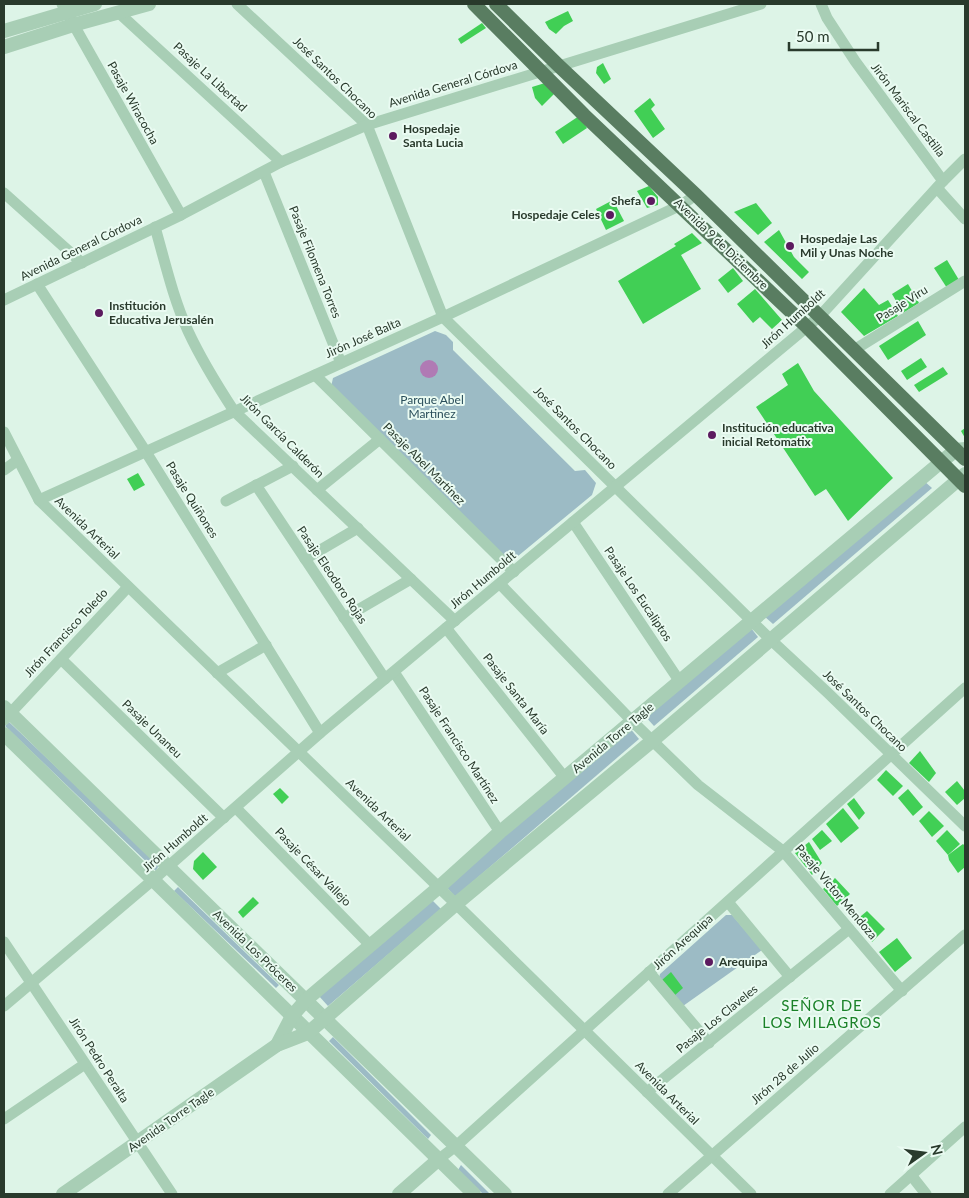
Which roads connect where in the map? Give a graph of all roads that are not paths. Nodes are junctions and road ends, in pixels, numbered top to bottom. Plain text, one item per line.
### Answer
1 (95, 4) edge
2 (149, 4) edge
3 (237, 4) edge
4 (474, 4) edge
5 (496, 4) edge
6 (761, 4) edge
7 (821, 4) edge
8 (64, 8) edge
9 (119, 12) junction
10 (74, 25) junction
11 (4, 30) edge
12 (4, 47) edge
13 (559, 66) junction
14 (541, 71) junction
15 (367, 125) junction
16 (965, 159) edge
17 (282, 162) junction
18 (264, 172) junction
19 (940, 184) junction
20 (4, 193) edge
21 (696, 196) junction
22 (681, 205) junction
23 (181, 215) junction
24 (965, 219) edge
25 (155, 227) junction
26 (82, 263) junction
27 (965, 281) edge
28 (37, 284) junction
29 (4, 300) edge
30 (820, 316) junction
31 (443, 317) junction
32 (807, 327) junction
33 (854, 350) junction
34 (341, 363) junction
35 (315, 375) junction
36 (234, 411) junction
37 (4, 432) edge
38 (380, 439) junction
39 (146, 452) junction
40 (962, 453) edge
41 (18, 460) junction
42 (941, 462) junction
43 (293, 466) junction
44 (4, 470) edge
45 (963, 480) edge
46 (256, 485) junction
47 (615, 487) junction
48 (318, 490) junction
49 (39, 500) junction
50 (226, 501) dead end
51 (574, 522) junction
52 (358, 528) junction
53 (305, 559) junction
54 (514, 572) junction
55 (411, 579) junction
56 (500, 584) junction
57 (128, 586) junction
58 (344, 618) junction
59 (752, 622) junction
60 (451, 625) junction
61 (771, 640) junction
62 (266, 645) junction
63 (61, 659) junction
64 (217, 673) junction
65 (390, 676) junction
66 (680, 682) junction
67 (965, 688) edge
68 (6, 714) edge
69 (632, 721) junction
70 (4, 734) edge
71 (320, 734) junction
72 (652, 741) junction
73 (299, 752) junction
74 (891, 755) junction
75 (565, 778) junction
76 (236, 808) junction
77 (224, 818) junction
78 (965, 826) edge
79 (500, 832) junction
80 (783, 852) junction
81 (168, 867) junction
82 (154, 880) junction
83 (438, 888) junction
84 (728, 902) junction
85 (456, 904) junction
86 (850, 929) junction
87 (965, 935) edge
88 (4, 942) edge
89 (370, 945) junction
90 (649, 972) junction
91 (790, 977) junction
92 (32, 982) junction
93 (902, 991) junction
94 (306, 1000) junction
95 (4, 1006) edge
96 (292, 1016) junction
97 (325, 1019) junction
98 (584, 1030) junction
99 (308, 1033) junction
100 (709, 1043) junction
101 (277, 1044) junction
102 (85, 1064) junction
103 (648, 1092) junction
104 (4, 1119) edge
105 (965, 1127) edge
106 (137, 1143) junction
107 (456, 1146) junction
108 (712, 1156) junction
109 (438, 1159) junction
110 (911, 1175) junction
111 (72, 1192) edge
112 (172, 1194) edge
113 (399, 1194) edge
114 (474, 1194) edge
115 (505, 1194) edge
116 (668, 1194) edge
117 (751, 1194) edge
118 (890, 1194) edge
119 (926, 1194) edge

1 - 8 street
2 - 9 street
3 - 15 street, José Santos Chocano
4 - 14 main road, Avenida 9 de Diciembre
5 - 13 main road, Avenida 9 de Diciembre
6 - 13 street, Avenida General Córdova
7 - 19 street, Jirón Mariscal Castilla
8 - 10 street, Pasaje Wiracocha
8 - 11 street
9 - 10 street
9 - 17 street, Pasaje La Libertad
10 - 12 street
10 - 23 street, Pasaje Wiracocha
13 - 14 street, Avenida General Córdova
13 - 21 main road, Avenida 9 de Diciembre
14 - 15 street, Avenida General Córdova
14 - 22 main road, Avenida 9 de Diciembre
15 - 17 street, Avenida General Córdova
15 - 31 street, José Santos Chocano
16 - 19 street, Jirón Humboldt
17 - 18 street, Avenida General Córdova
18 - 23 street, Avenida General Córdova
18 - 34 street, Pasaje Filomena Torres
19 - 24 street, Jirón Mariscal Castilla
19 - 30 street, Jirón Humboldt
20 - 26 street
21 - 22 street, Jirón José Balta
21 - 30 main road, Avenida 9 de Diciembre
22 - 31 street, Jirón José Balta
22 - 32 main road, Avenida 9 de Diciembre
23 - 25 street, Avenida General Córdova
25 - 26 street, Avenida General Córdova
25 - 36 street, Jirón García Calderón
26 - 28 street, Avenida General Córdova
27 - 33 street, Pasaje Viru
28 - 29 street, Avenida General Córdova
28 - 39 street, Pasaje Quiñones
30 - 32 street, Jirón Humboldt
30 - 33 main road, Avenida 9 de Diciembre
31 - 34 street, Jirón José Balta
31 - 47 street, José Santos Chocano
32 - 42 main road, Avenida 9 de Diciembre
32 - 47 street, Jirón Humboldt
33 - 40 main road, Avenida 9 de Diciembre
34 - 35 street, Jirón José Balta
35 - 36 street, Jirón José Balta
35 - 38 street, Pasaje Abel Martínez
36 - 39 street, Jirón José Balta
36 - 43 street, Jirón García Calderón
37 - 41 street, Avenida Arterial
38 - 48 street
38 - 54 street, Pasaje Abel Martínez
39 - 49 street, Jirón José Balta
39 - 62 street, Pasaje Quiñones
40 - 42 street, Avenida Torre Tagle
41 - 44 street
41 - 49 street, Avenida Arterial
42 - 45 main road, Avenida 9 de Diciembre
42 - 59 street, Avenida Torre Tagle
43 - 46 street
43 - 48 street, Jirón García Calderón
45 - 61 street, Avenida Torre Tagle
46 - 50 street
46 - 53 street, Pasaje Eleodoro Rojas
47 - 51 street, Jirón Humboldt
47 - 59 street, José Santos Chocano
48 - 52 street, Jirón García Calderón
49 - 57 street, Avenida Arterial
51 - 54 street, Jirón Humboldt
51 - 66 street, Pasaje Los Eucaliptos
52 - 53 street
52 - 55 street, Jirón García Calderón
53 - 58 street, Pasaje Eleodoro Rojas
54 - 56 street, Jirón Humboldt
55 - 58 street
55 - 60 street, Jirón García Calderón
56 - 60 street, Jirón Humboldt
56 - 69 street
57 - 63 street, Jirón Francisco Toledo
57 - 64 street, Avenida Arterial
58 - 65 street, Pasaje Eleodoro Rojas
59 - 61 street, José Santos Chocano
59 - 66 street, Avenida Torre Tagle
60 - 65 street, Jirón Humboldt
60 - 75 street, Pasaje Santa María
61 - 72 street, Avenida Torre Tagle
61 - 74 street, José Santos Chocano
62 - 64 street
62 - 71 street, Pasaje Quiñones
63 - 68 street, Jirón Francisco Toledo
63 - 77 street, Pasaje Unaneu
64 - 73 street, Avenida Arterial
65 - 71 street, Jirón Humboldt
65 - 79 street, Pasaje Francisco Martínez
66 - 69 street, Avenida Torre Tagle
67 - 74 street, Jirón Arequipa
68 - 81 street, Avenida Los Próceres
69 - 72 street
69 - 75 street, Avenida Torre Tagle
70 - 82 street, Avenida Los Próceres
71 - 73 street, Jirón Humboldt
72 - 80 street, Pasaje Víctor Mendoza
72 - 85 street, Avenida Torre Tagle
73 - 76 street, Jirón Humboldt
73 - 83 street, Avenida Arterial
74 - 78 street, José Santos Chocano
74 - 80 street, Jirón Arequipa
75 - 79 street, Avenida Torre Tagle
76 - 77 street, Jirón Humboldt
76 - 89 street, Pasaje César Vallejo
77 - 81 street, Jirón Humboldt
79 - 83 street, Avenida Torre Tagle
80 - 84 street, Jirón Arequipa
80 - 86 street, Pasaje Víctor Mendoza
81 - 82 street, Jirón Humboldt
81 - 94 street, Avenida Los Próceres
82 - 92 street, Jirón Humboldt
82 - 96 street, Avenida Los Próceres
83 - 85 street, Avenida Arterial
83 - 89 street, Avenida Torre Tagle
84 - 90 street, Jirón Arequipa
84 - 91 street
85 - 97 street, Avenida Torre Tagle
85 - 98 street, Avenida Arterial
86 - 91 street, Pasaje Los Claveles
86 - 93 street, Pasaje Víctor Mendoza
87 - 93 street, Jirón 28 de Julio
88 - 92 street, Jirón Pedro Peralta
89 - 94 street, Avenida Torre Tagle
90 - 98 street, Jirón Arequipa
90 - 100 street
91 - 100 street, Pasaje Los Claveles
92 - 95 street, Jirón Humboldt
92 - 102 street, Jirón Pedro Peralta
93 - 108 street, Jirón 28 de Julio
94 - 96 street, Avenida Torre Tagle
94 - 97 street, Avenida Los Próceres
96 - 99 street, Avenida Los Próceres
96 - 101 street, Avenida Torre Tagle
97 - 99 street, Avenida Torre Tagle
97 - 107 street, Avenida Los Próceres
98 - 103 street, Avenida Arterial
98 - 107 street, Jirón Arequipa
99 - 101 street, Avenida Torre Tagle
99 - 109 street, Avenida Los Próceres
100 - 103 street, Pasaje Los Claveles
101 - 106 street, Avenida Torre Tagle
102 - 104 street
102 - 106 street, Jirón Pedro Peralta
103 - 108 street, Avenida Arterial
105 - 110 street
106 - 111 street, Avenida Torre Tagle
106 - 112 street, Jirón Pedro Peralta
107 - 109 street, Jirón Arequipa
107 - 115 street, Avenida Los Próceres
108 - 116 street, Jirón 28 de Julio
108 - 117 street, Avenida Arterial
109 - 113 street, Jirón Arequipa
109 - 114 street, Avenida Los Próceres
110 - 118 street
110 - 119 street

